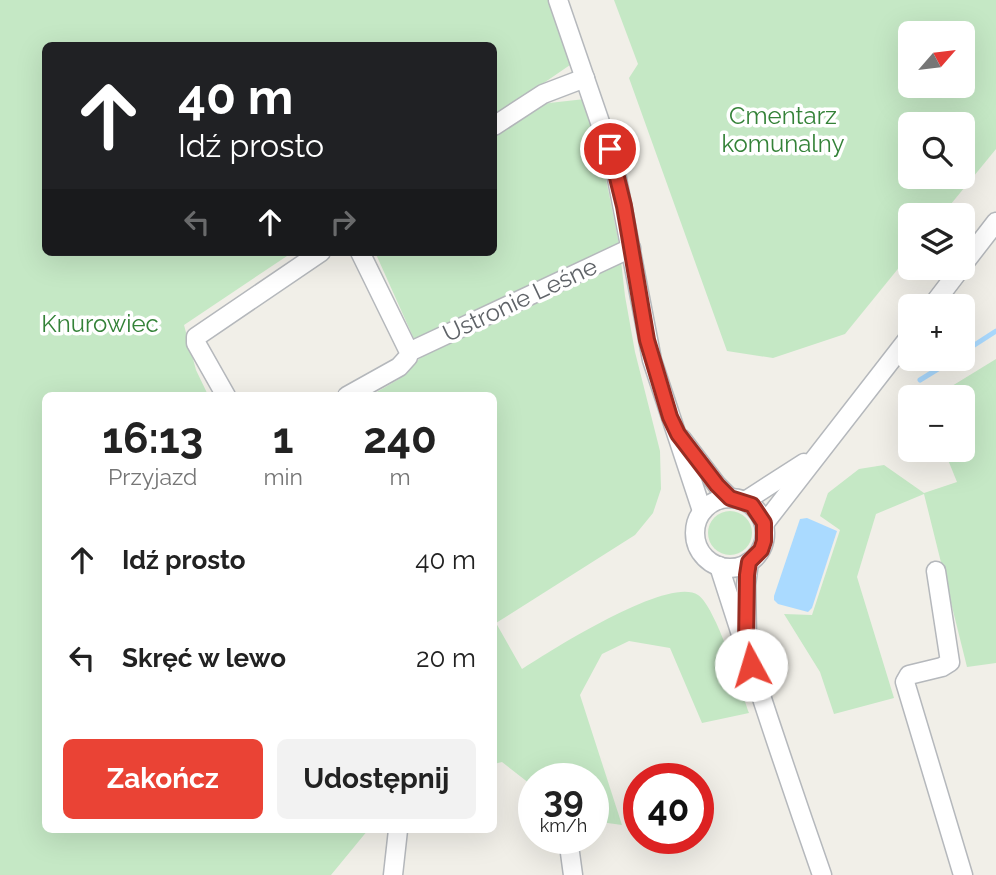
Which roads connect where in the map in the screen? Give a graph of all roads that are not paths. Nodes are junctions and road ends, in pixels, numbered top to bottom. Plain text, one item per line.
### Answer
1 (558, 0) edge
2 (585, 78) junction
3 (497, 124) edge
4 (996, 222) edge
5 (631, 248) junction
6 (975, 250) edge
7 (315, 256) edge
8 (362, 256) edge
9 (952, 280) edge
10 (941, 294) edge
11 (898, 351) edge
12 (409, 352) junction
13 (224, 392) edge
14 (354, 392) edge
15 (678, 434) junction
16 (816, 455) junction
17 (738, 499) junction
18 (702, 512) junction
19 (764, 523) junction
20 (749, 562) junction
21 (719, 566) junction
22 (936, 571) dead end
23 (746, 645) junction
24 (398, 833) edge
25 (570, 854) edge
26 (393, 875) edge
27 (573, 875) edge
28 (822, 875) edge
29 (963, 875) edge

1 - 2 street
2 - 3 street
2 - 5 street
4 - 6 street
5 - 12 street, Ustronie Leśne
5 - 15 street
7 - 13 street
8 - 12 street
9 - 10 street
11 - 16 street
12 - 14 street, Ustronie Leśne
15 - 17 street
15 - 18 street
16 - 17 street
16 - 19 street
17 - 18 street
17 - 19 street
18 - 21 street
19 - 20 street
20 - 21 street
20 - 23 street
21 - 23 street
22 - 29 street
23 - 28 street
24 - 26 street
25 - 27 street

